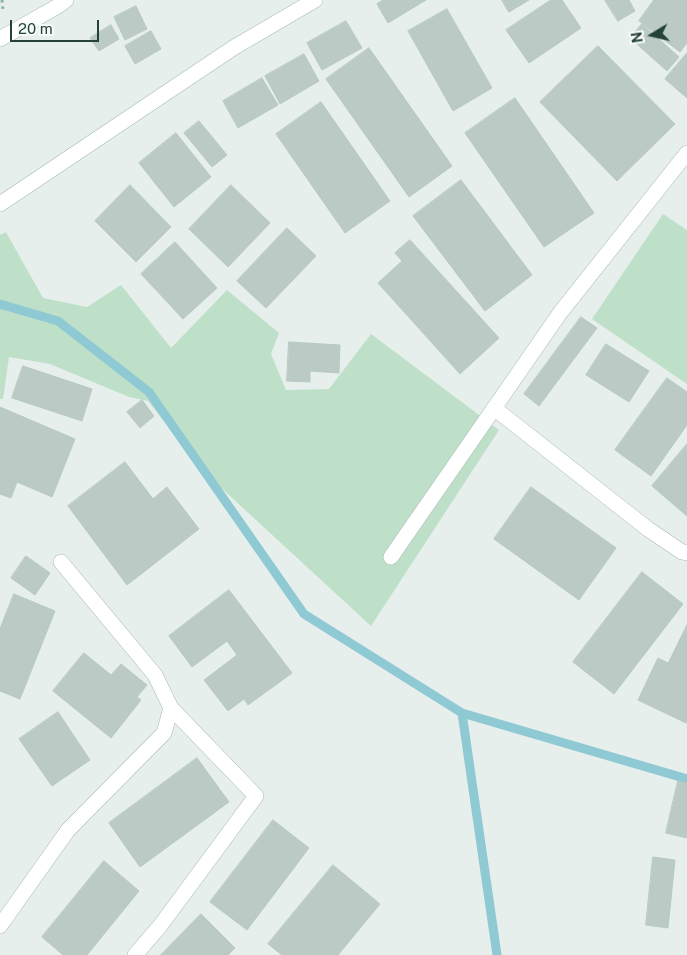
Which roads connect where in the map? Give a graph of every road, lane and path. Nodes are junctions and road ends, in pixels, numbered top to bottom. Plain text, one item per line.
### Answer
1 (66, 0) edge
2 (315, 0) edge
3 (0, 39) edge
4 (687, 153) edge
5 (0, 204) edge
6 (494, 408) junction
7 (687, 553) edge
8 (391, 557) dead end
9 (61, 562) dead end
10 (171, 708) junction
11 (0, 926) edge
12 (134, 955) edge

1 - 3 street
2 - 5 street
4 - 6 street
6 - 7 street
6 - 8 street
9 - 10 street
10 - 11 street
10 - 12 street

